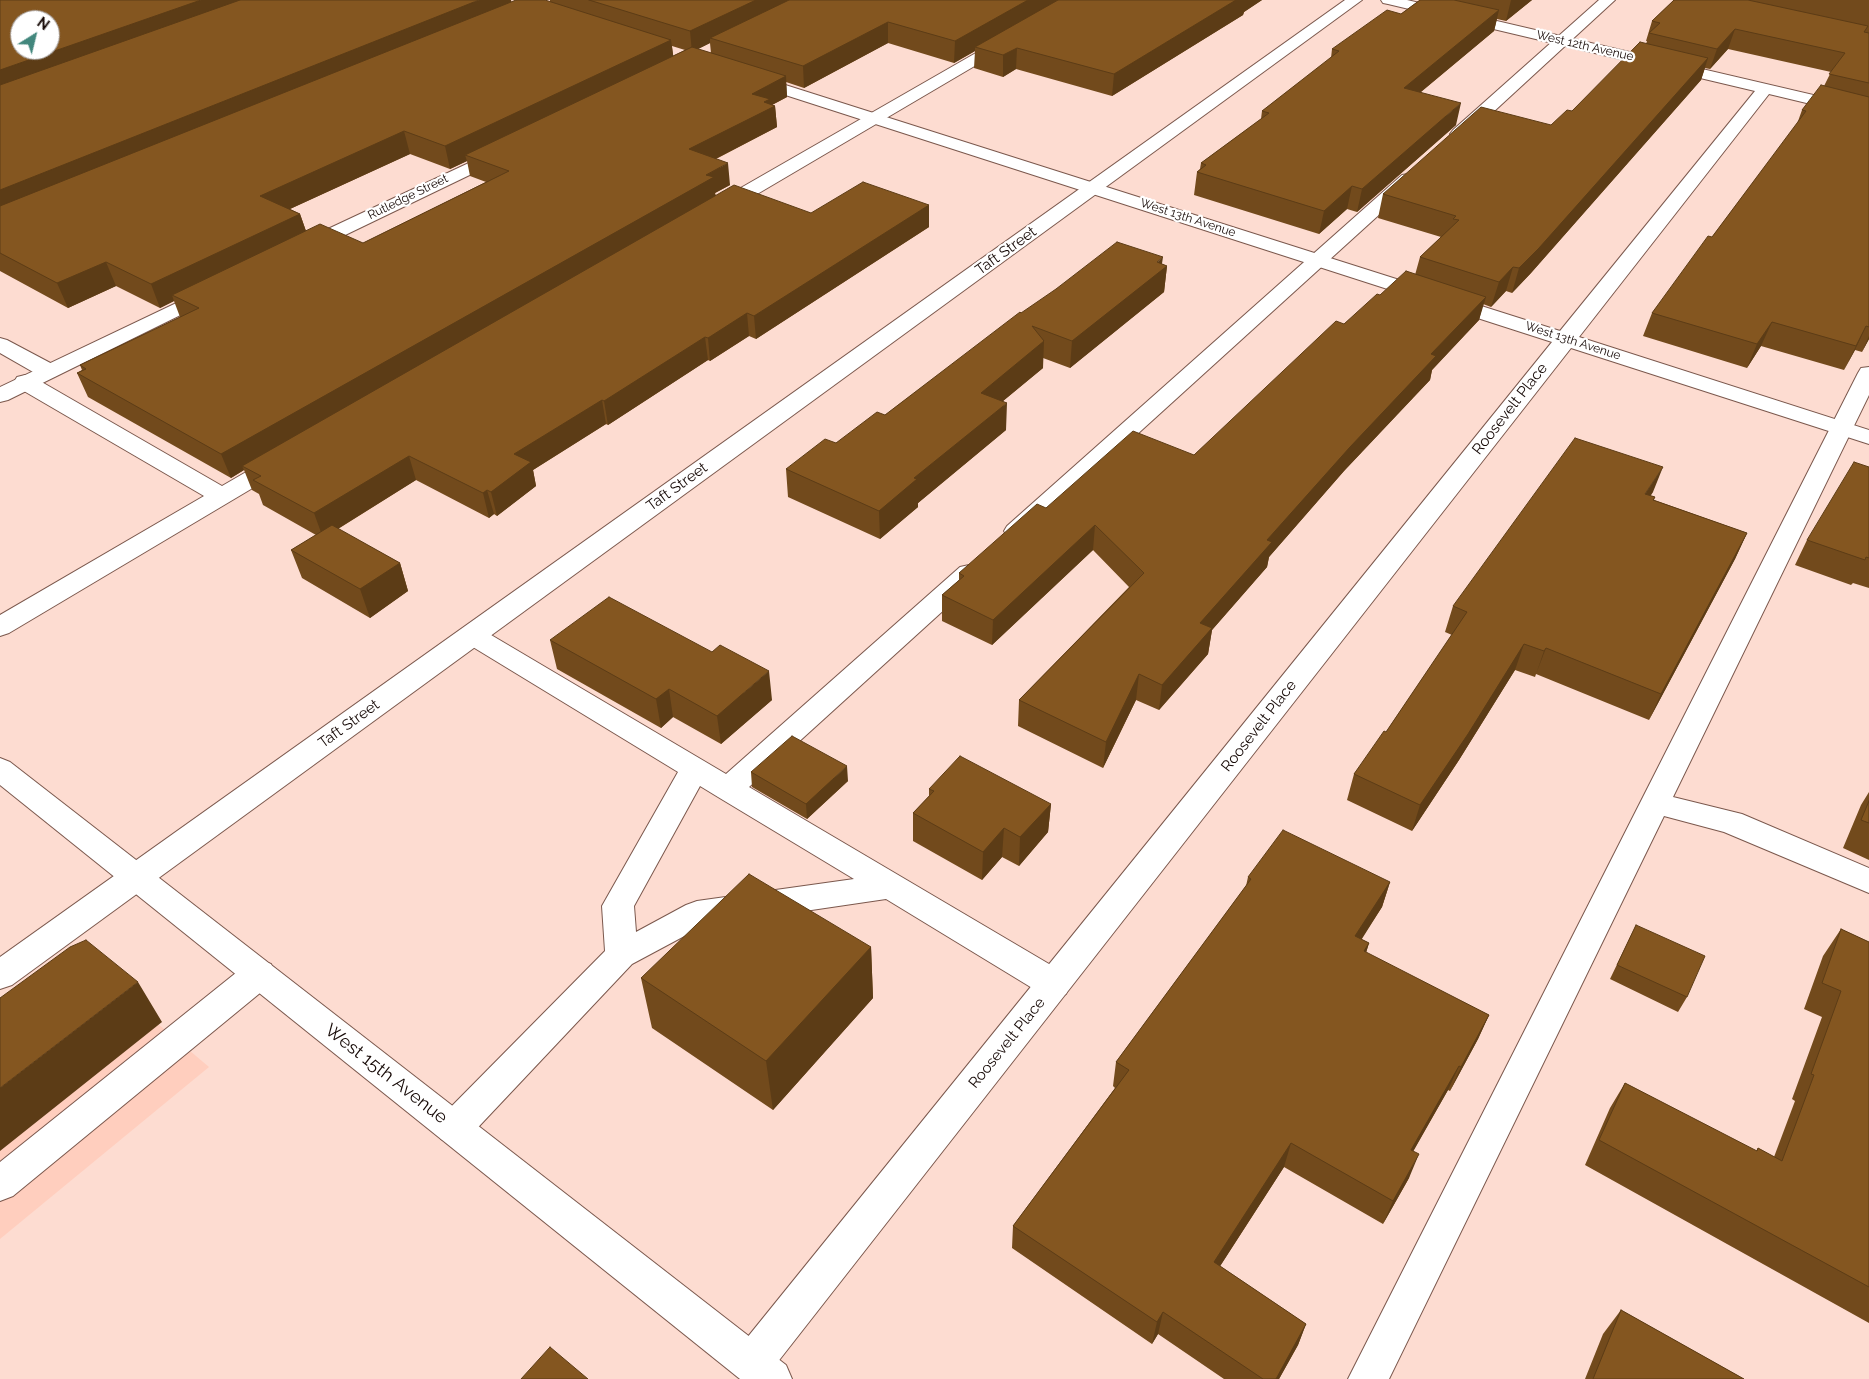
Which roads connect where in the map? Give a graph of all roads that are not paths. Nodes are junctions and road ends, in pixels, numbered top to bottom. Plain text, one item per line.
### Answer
1 (1354, 0) edge
2 (1388, 0) edge
3 (1608, 0) edge
4 (1027, 30) edge
5 (1562, 41) junction
6 (734, 74) edge
7 (1765, 89) junction
8 (1869, 113) edge
9 (875, 118) junction
10 (521, 143) edge
11 (1442, 149) edge
12 (1420, 169) edge
13 (1094, 188) junction
14 (701, 219) edge
15 (289, 255) edge
16 (1319, 260) junction
17 (226, 285) edge
18 (1566, 339) junction
19 (0, 344) edge
20 (48, 371) junction
21 (1869, 373) edge
22 (25, 382) junction
23 (0, 395) edge
24 (1855, 432) edge
25 (298, 452) edge
26 (221, 496) junction
27 (0, 627) edge
28 (472, 635) junction
29 (0, 769) edge
30 (695, 769) junction
31 (728, 789) junction
32 (1654, 803) junction
33 (137, 877) junction
34 (1869, 881) edge
35 (890, 886) junction
36 (621, 955) junction
37 (259, 974) junction
38 (0, 975) edge
39 (1054, 984) junction
40 (454, 1128) junction
41 (0, 1184) edge
42 (762, 1371) edge
43 (1368, 1379) edge

1 - 13 street, Taft Street
2 - 5 street, West 12th Avenue
3 - 5 street
4 - 9 street
5 - 7 street, West 12th Avenue
5 - 11 street
6 - 9 street, West 13th Avenue
7 - 8 street, West 12th Avenue
7 - 18 street, Roosevelt Place
9 - 13 street, West 13th Avenue
9 - 14 street
10 - 15 street, Rutledge Street
12 - 16 street
13 - 16 street, West 13th Avenue
13 - 28 street, Taft Street
16 - 18 street, West 13th Avenue
16 - 31 street
17 - 20 street
18 - 24 street, West 13th Avenue
18 - 39 street, Roosevelt Place
19 - 20 street
20 - 22 street
21 - 24 street
22 - 23 street
22 - 26 street
24 - 32 street
25 - 26 street
26 - 27 street
28 - 30 street
28 - 33 street, Taft Street
29 - 33 street, West 15th Avenue
30 - 31 street
30 - 36 street
31 - 35 street
32 - 34 street
32 - 43 street
33 - 37 street, West 15th Avenue
33 - 38 street, Taft Street
35 - 36 street
35 - 39 street
36 - 40 street
37 - 40 street, West 15th Avenue
37 - 41 street
39 - 42 street, Roosevelt Place
40 - 42 street, West 15th Avenue

